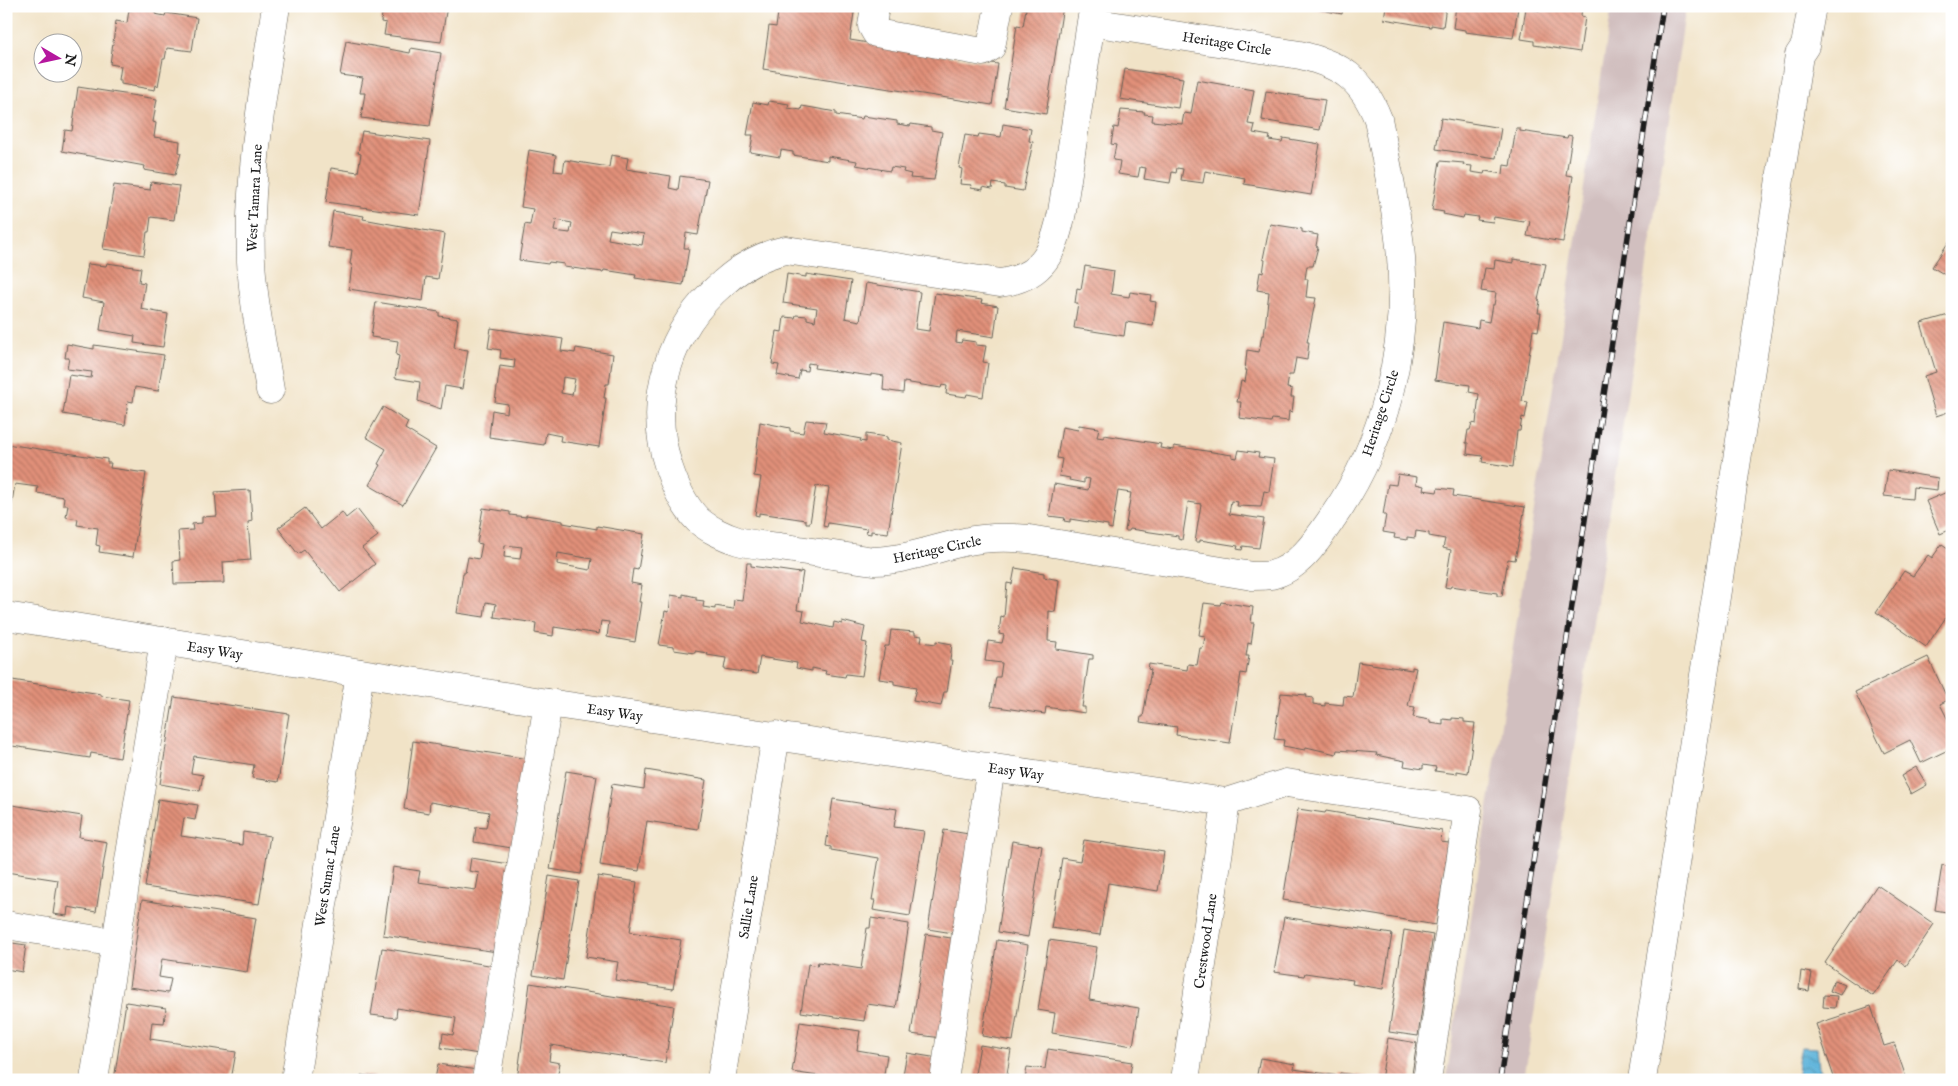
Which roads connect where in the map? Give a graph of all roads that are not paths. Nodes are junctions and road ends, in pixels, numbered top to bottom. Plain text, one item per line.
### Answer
1 (276, 6) edge
2 (875, 6) edge
3 (999, 6) edge
4 (1812, 6) edge
5 (1093, 14) edge
6 (270, 390) dead end
7 (6, 616) edge
8 (164, 641) junction
9 (360, 673) junction
10 (548, 703) junction
11 (776, 735) junction
12 (990, 767) junction
13 (1226, 802) junction
14 (6, 925) edge
15 (116, 942) junction
16 (94, 1080) edge
17 (295, 1080) edge
18 (486, 1080) edge
19 (721, 1080) edge
20 (944, 1080) edge
21 (1184, 1080) edge
22 (1427, 1080) edge
23 (1642, 1080) edge

1 - 6 street, West Tamara Lane
2 - 3 street
4 - 23 street
5 - 5 street, Heritage Circle
7 - 8 street, Easy Way
8 - 9 street, Easy Way
8 - 15 street
9 - 10 street, Easy Way
9 - 17 street, West Sumac Lane
10 - 11 street, Easy Way
10 - 18 street
11 - 12 street, Easy Way
11 - 19 street, Sallie Lane
12 - 13 street, Easy Way
12 - 20 street
13 - 21 street, Crestwood Lane
13 - 22 street
14 - 15 street
15 - 16 street

